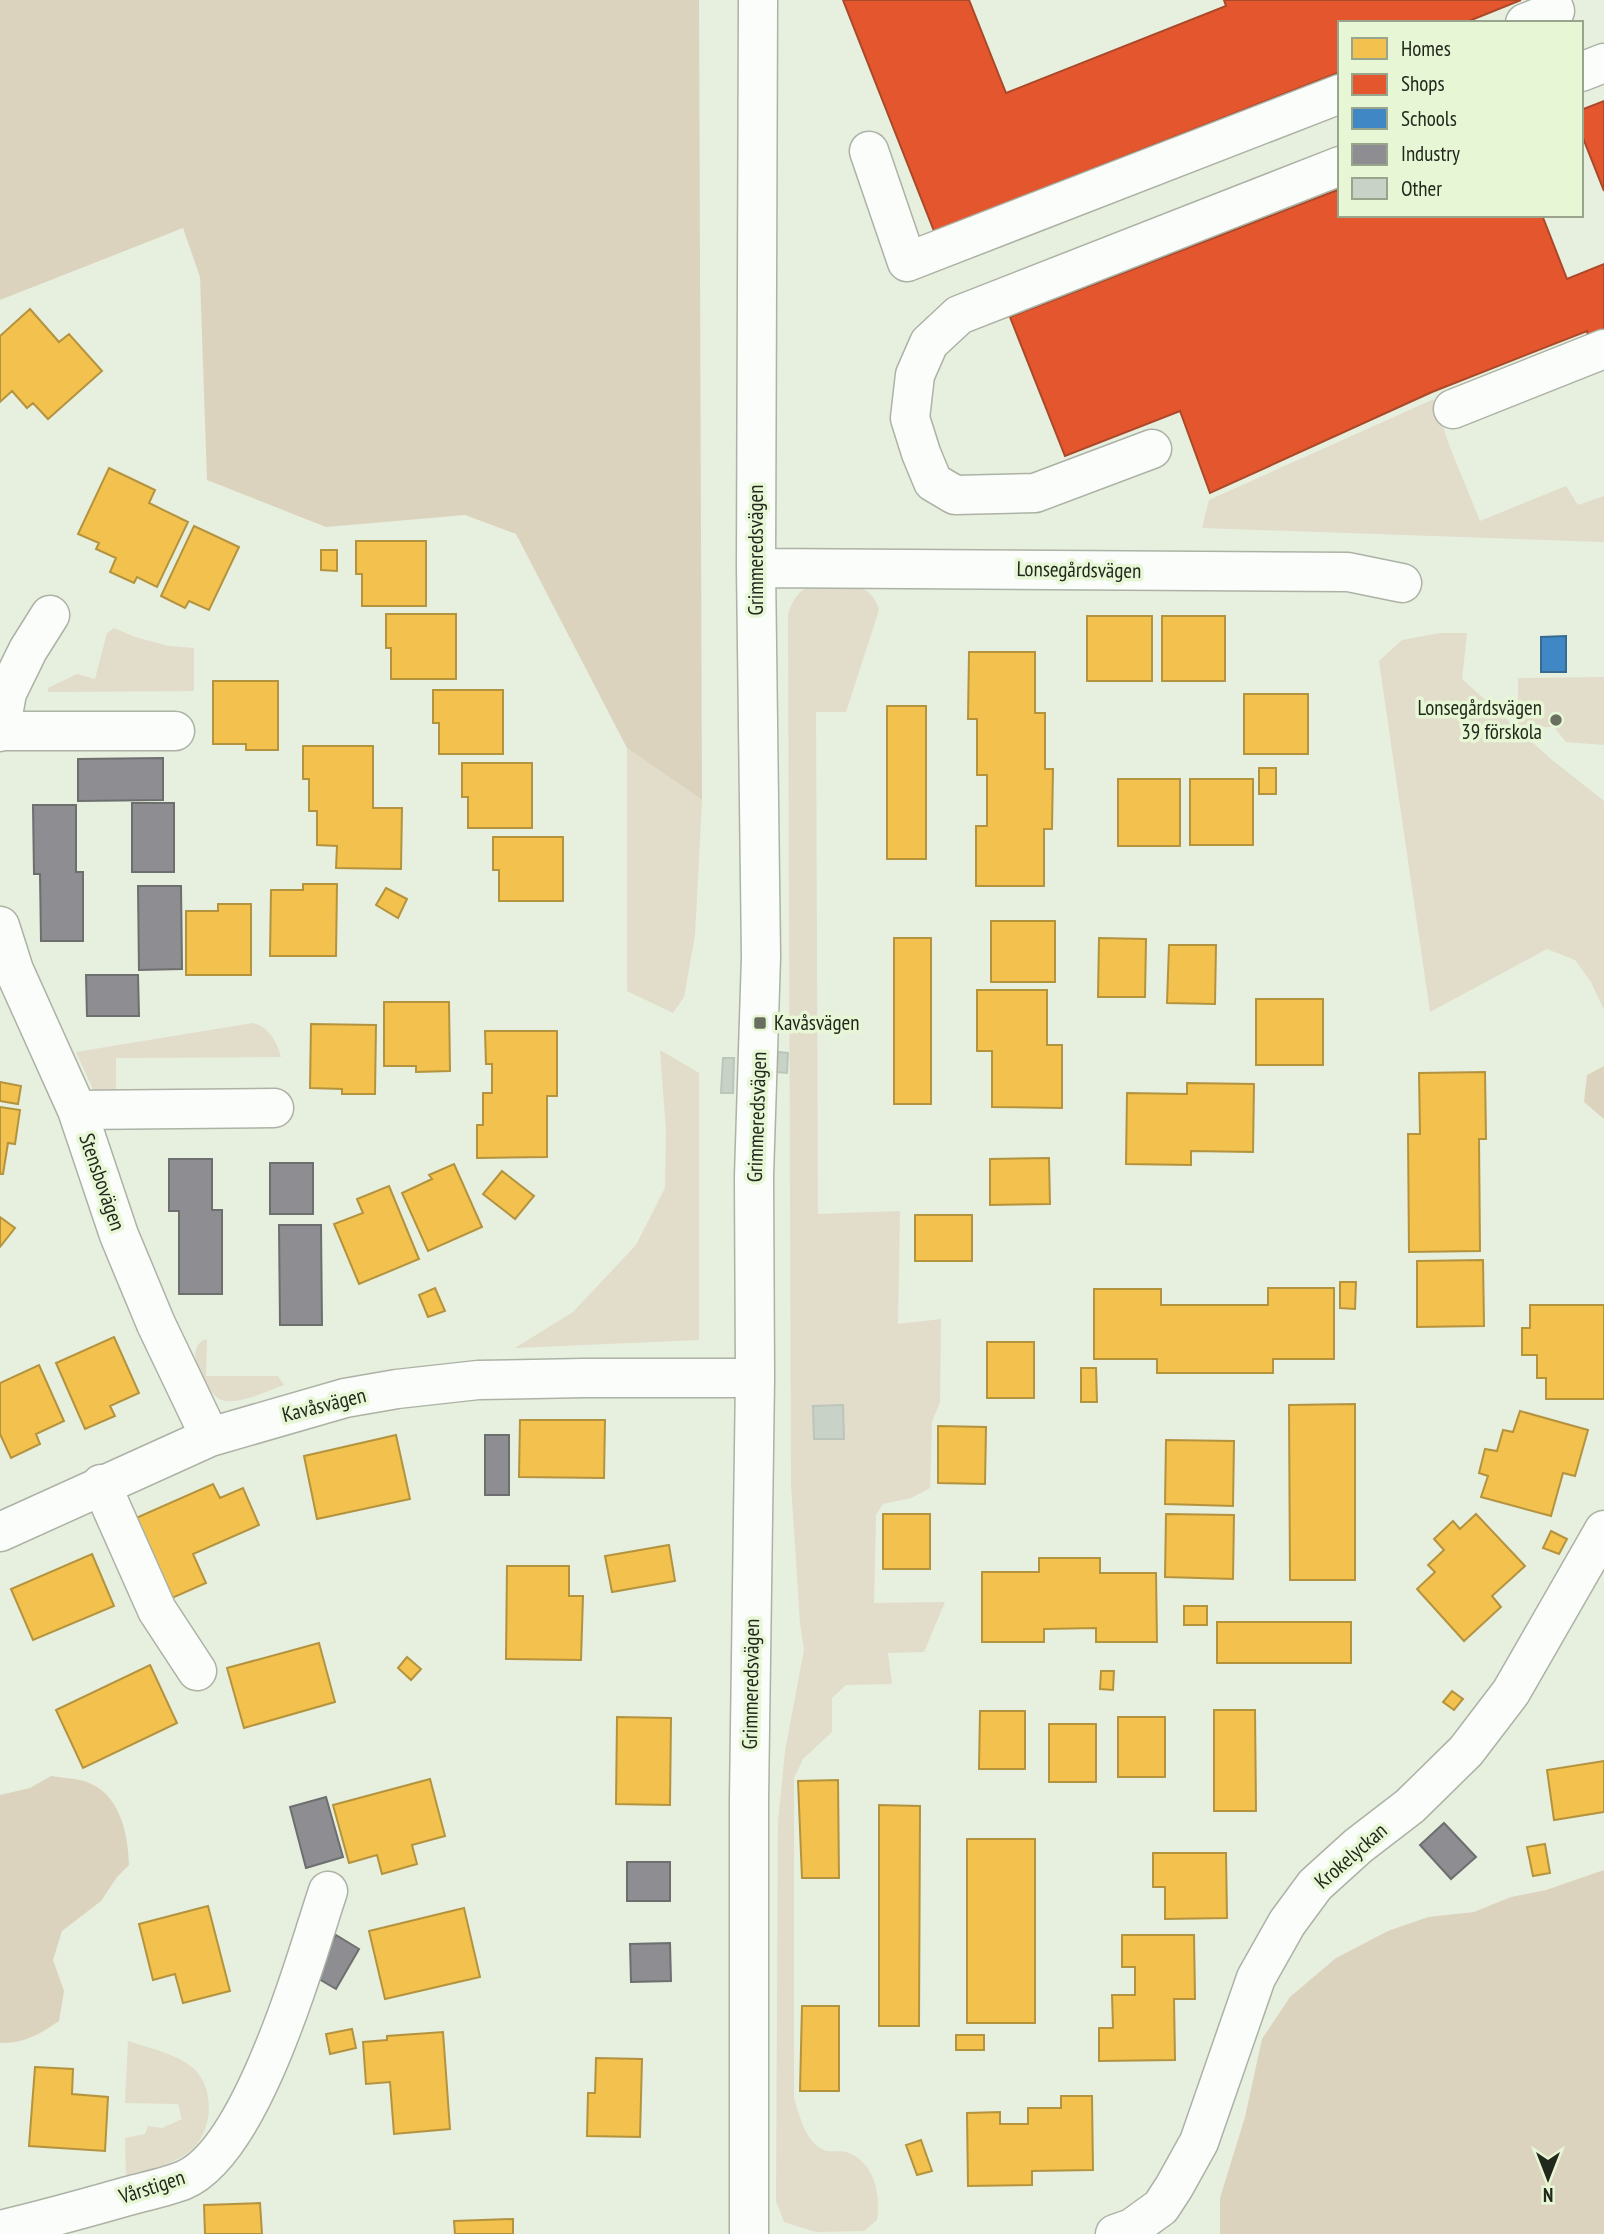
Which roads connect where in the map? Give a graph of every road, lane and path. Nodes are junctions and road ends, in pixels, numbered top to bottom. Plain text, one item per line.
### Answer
1 (758, 0) edge
2 (1551, 0) edge
3 (1530, 21) edge
4 (1604, 63) edge
5 (1583, 71) edge
6 (1338, 95) edge
7 (869, 151) dead end
8 (1338, 167) edge
9 (1604, 349) edge
10 (1453, 409) dead end
11 (1152, 449) dead end
12 (756, 568) junction
13 (1402, 583) dead end
14 (50, 615) dead end
15 (0, 732) edge
16 (175, 732) dead end
17 (0, 926) edge
18 (274, 1108) dead end
19 (77, 1110) junction
20 (755, 1378) junction
21 (211, 1437) junction
22 (101, 1484) junction
23 (1604, 1530) edge
24 (0, 1532) edge
25 (197, 1671) dead end
26 (328, 1891) dead end
27 (0, 2231) edge
28 (749, 2234) edge
29 (1115, 2234) edge

1 - 12 street, Grimmeredsvägen
2 - 3 street
4 - 5 street
6 - 7 street
8 - 11 street
9 - 10 street
12 - 13 street, Lonsegårdsvägen
12 - 20 street, Grimmeredsvägen
14 - 15 street
15 - 16 street
17 - 19 street, Stensbovägen
18 - 19 street
19 - 21 street, Stensbovägen
20 - 21 street, Kavåsvägen
20 - 28 street, Grimmeredsvägen
21 - 22 street, Kavåsvägen
22 - 24 street, Kavåsvägen
22 - 25 street
23 - 29 street, Krokelyckan
26 - 27 street, Vårstigen

